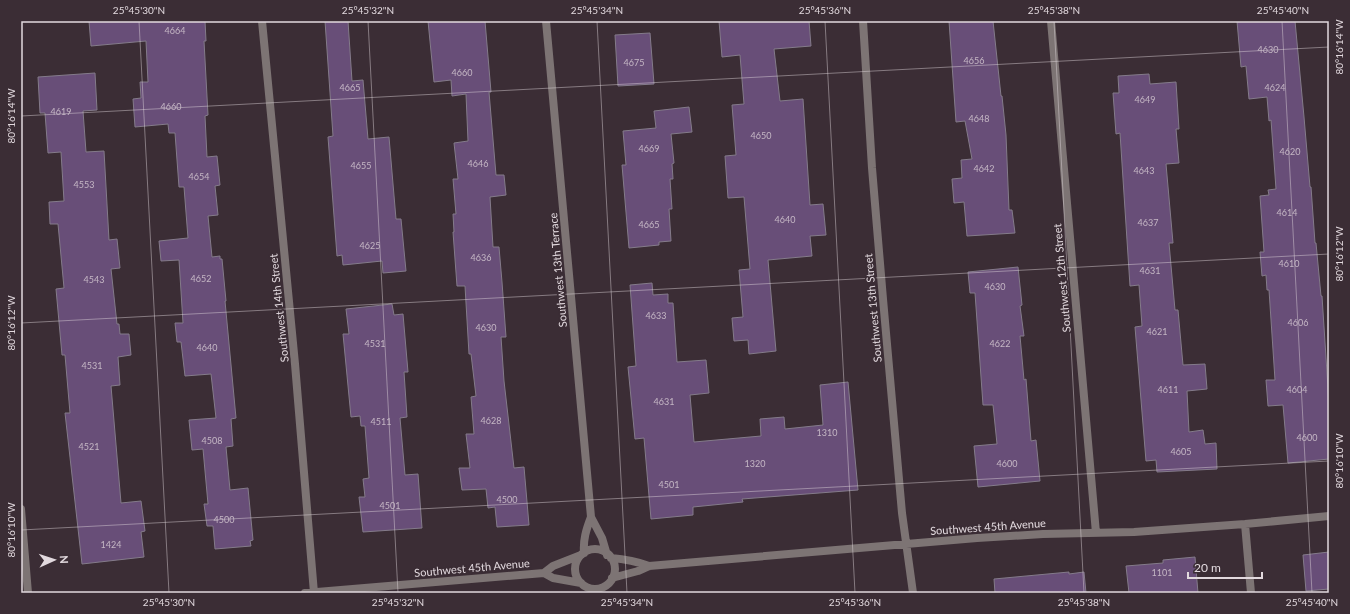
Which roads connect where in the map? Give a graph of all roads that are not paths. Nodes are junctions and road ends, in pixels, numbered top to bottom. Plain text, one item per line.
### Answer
1 (262, 21) edge
2 (546, 21) edge
3 (863, 21) edge
4 (1051, 21) edge
5 (21, 509) edge
6 (1329, 516) edge
7 (591, 517) junction
8 (1245, 524) junction
9 (1096, 533) junction
10 (907, 544) junction
11 (582, 554) junction
12 (609, 556) junction
13 (649, 566) junction
14 (544, 573) junction
15 (610, 581) junction
16 (584, 587) edge
17 (28, 593) edge
18 (305, 593) edge
19 (314, 593) edge
20 (608, 593) edge
21 (913, 593) edge
22 (1251, 593) edge

1 - 19 street, Southwest 14th Street
2 - 7 street, Southwest 13th Terrace
3 - 10 street, Southwest 13th Street
4 - 9 street, Southwest 12th Street
5 - 17 street
6 - 8 street, Southwest 45th Avenue
7 - 11 street, Southwest 13th Terrace
7 - 12 street, Southwest 13th Terrace
8 - 9 street, Southwest 45th Avenue
8 - 22 street
9 - 10 street, Southwest 45th Avenue
10 - 13 street, Southwest 45th Avenue
10 - 21 street, Southwest 13th Street
11 - 12 street
11 - 14 street, Southwest 45th Avenue
11 - 16 street
12 - 13 street, Southwest 45th Avenue
12 - 15 street
13 - 15 street, Southwest 45th Avenue
14 - 16 street, Southwest 45th Avenue
14 - 19 street, Southwest 45th Avenue
15 - 16 street
15 - 20 street
18 - 19 street, Southwest 45th Avenue

